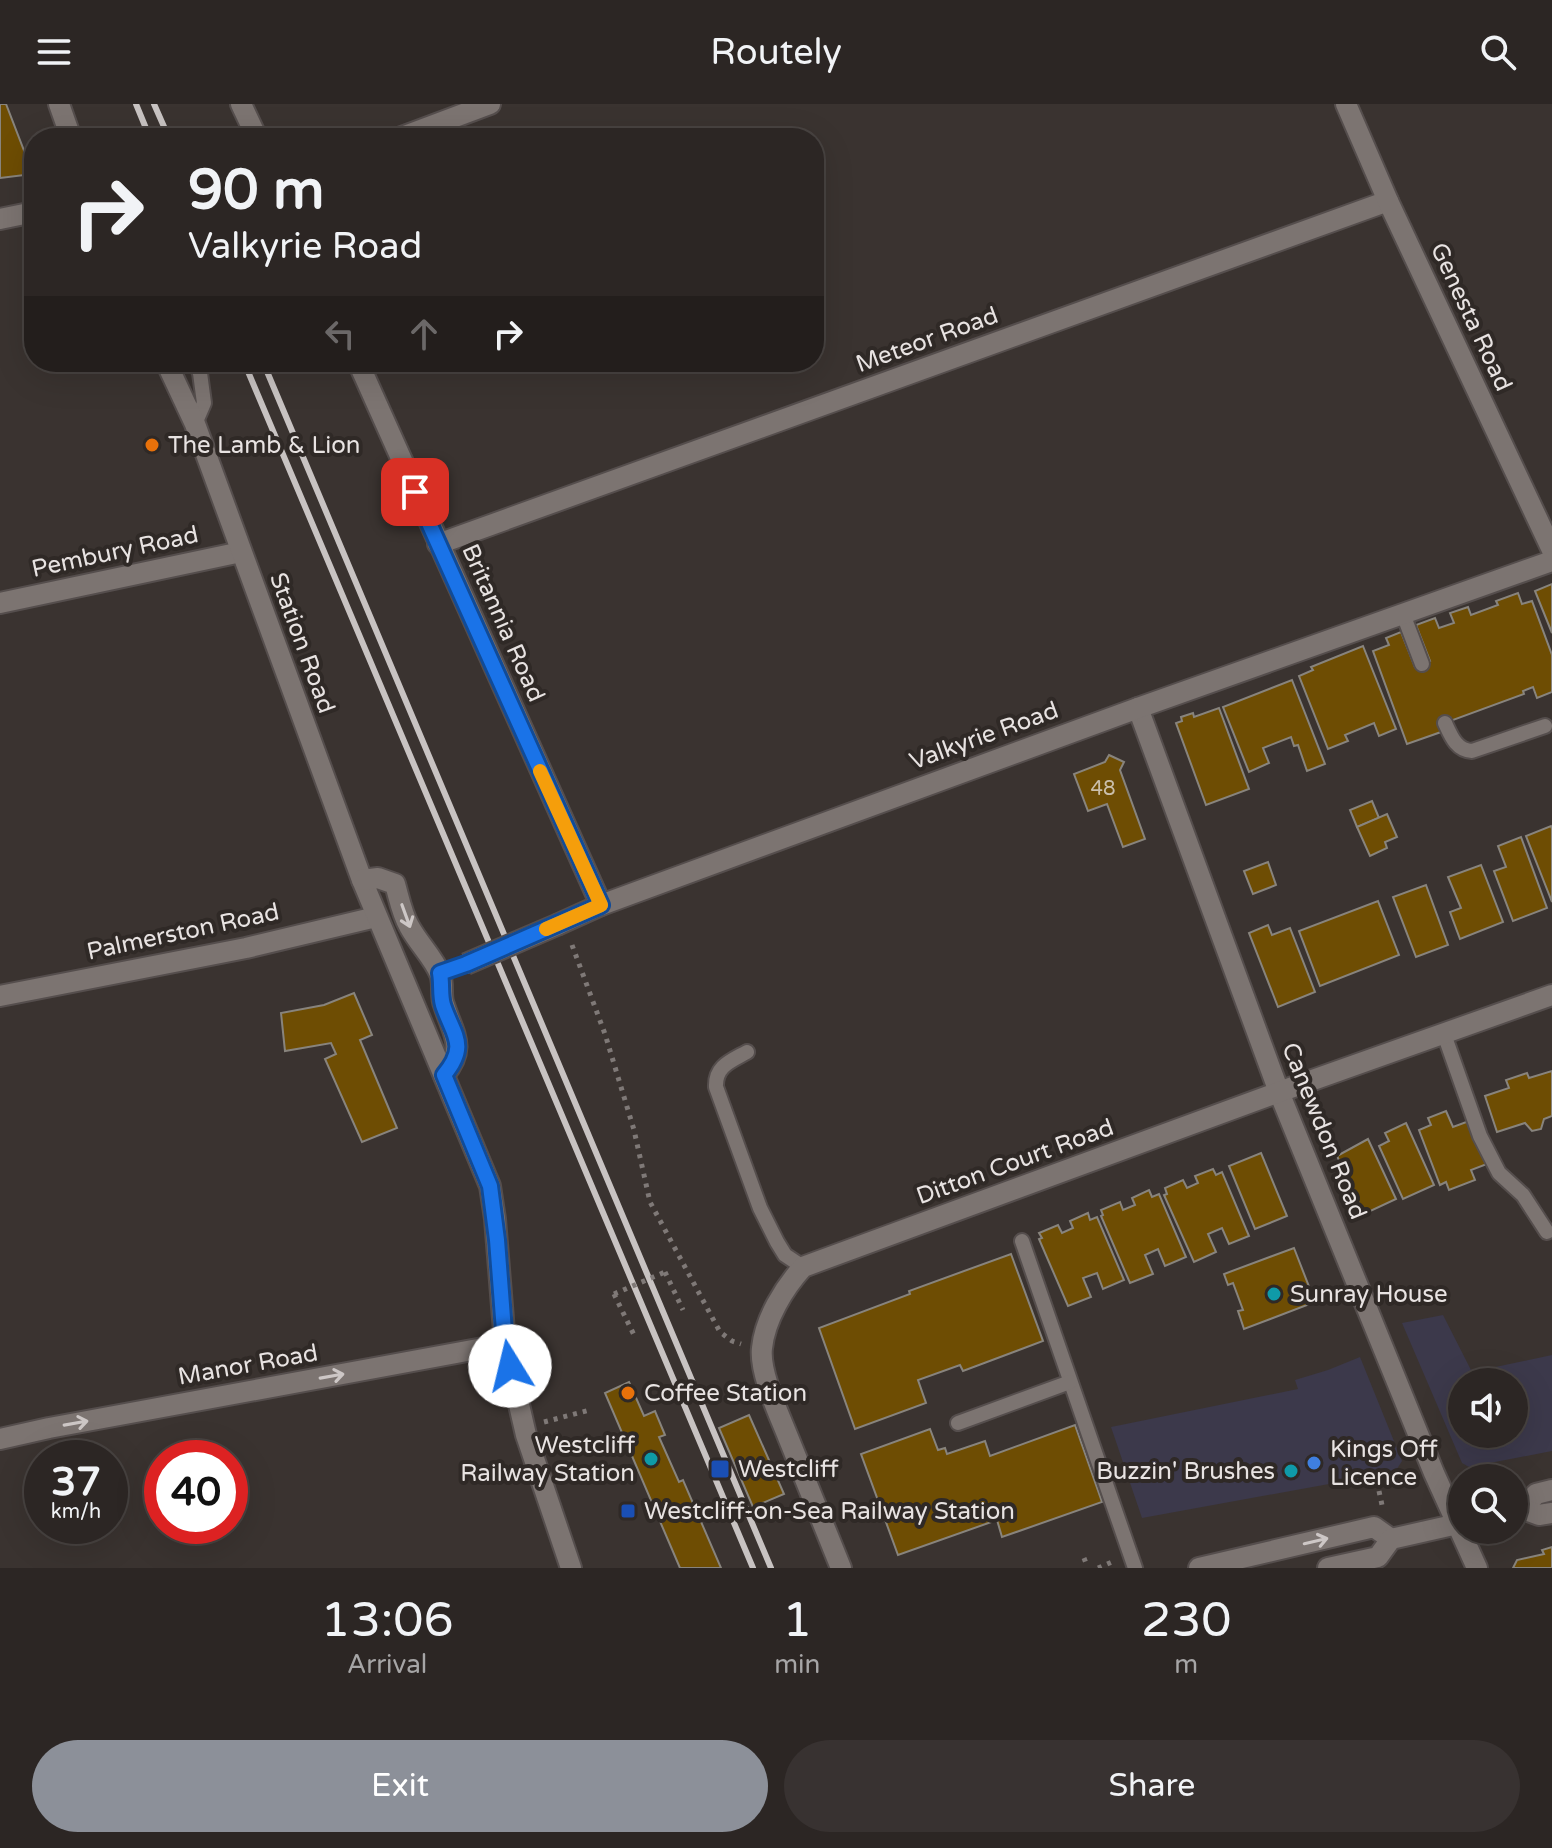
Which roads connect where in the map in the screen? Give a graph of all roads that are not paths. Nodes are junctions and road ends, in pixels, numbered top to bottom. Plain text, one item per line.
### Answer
1 (59, 104) edge
2 (241, 104) edge
3 (490, 104) edge
4 (1346, 104) edge
5 (67, 128) edge
6 (252, 128) edge
7 (426, 128) edge
8 (1388, 201) junction
9 (24, 214) edge
10 (0, 219) edge
11 (171, 372) edge
12 (200, 372) edge
13 (362, 372) edge
14 (195, 424) junction
15 (438, 544) junction
16 (1552, 550) edge
17 (241, 552) junction
18 (1552, 561) edge
19 (0, 603) edge
20 (1403, 614) junction
21 (1422, 664) dead end
22 (1138, 708) junction
23 (1445, 723) dead end
24 (1545, 726) dead end
25 (362, 880) junction
26 (601, 905) junction
27 (376, 917) junction
28 (440, 973) junction
29 (1552, 995) edge
30 (0, 996) edge
31 (1444, 1034) junction
32 (747, 1052) dead end
33 (444, 1075) junction
34 (1279, 1092) junction
35 (1547, 1232) dead end
36 (1022, 1241) dead end
37 (803, 1267) junction
38 (505, 1344) junction
39 (1070, 1382) junction
40 (958, 1423) dead end
41 (0, 1439) edge
42 (1552, 1490) edge
43 (1448, 1500) edge
44 (1528, 1501) edge
45 (1528, 1512) edge
46 (1552, 1513) edge
47 (1448, 1527) edge
48 (1391, 1539) junction
49 (1468, 1544) edge
50 (571, 1568) edge
51 (841, 1568) edge
52 (1135, 1568) edge
53 (1199, 1568) edge
54 (1328, 1568) edge
55 (1477, 1568) edge

1 - 5 street
2 - 6 street
3 - 7 street
4 - 8 street, Genesta Road
8 - 15 street, Meteor Road
8 - 16 street, Genesta Road
9 - 10 street
11 - 14 street, Station Road
12 - 14 lane, Station Road
13 - 15 street, Britannia Road
14 - 17 street, Station Road
15 - 26 street, Britannia Road
17 - 19 street, Pembury Road
17 - 25 street, Station Road
18 - 20 street, Valkyrie Road
20 - 21 lane
20 - 22 street, Valkyrie Road
22 - 26 street, Valkyrie Road
22 - 34 street, Canewdon Road
23 - 24 lane
25 - 27 street, Station Road
25 -> 28 street
26 - 28 street, Valkyrie Road, bridge
27 - 30 street, Palmerston Road
27 - 33 street, Station Road
28 - 33 street
29 - 31 street, Ditton Court Road
31 - 34 street, Ditton Court Road
31 - 35 lane
32 - 37 lane
33 - 38 street, Station Road
34 - 37 street, Ditton Court Road
34 - 43 street, Canewdon Road
36 - 39 lane
37 - 51 street
41 -> 38 street, Manor Road
38 - 50 street, Station Road
39 - 40 lane
39 - 52 lane
42 - 44 street
45 - 46 street
47 - 48 street
53 -> 48 street
48 - 54 street
49 - 55 street, Canewdon Road

